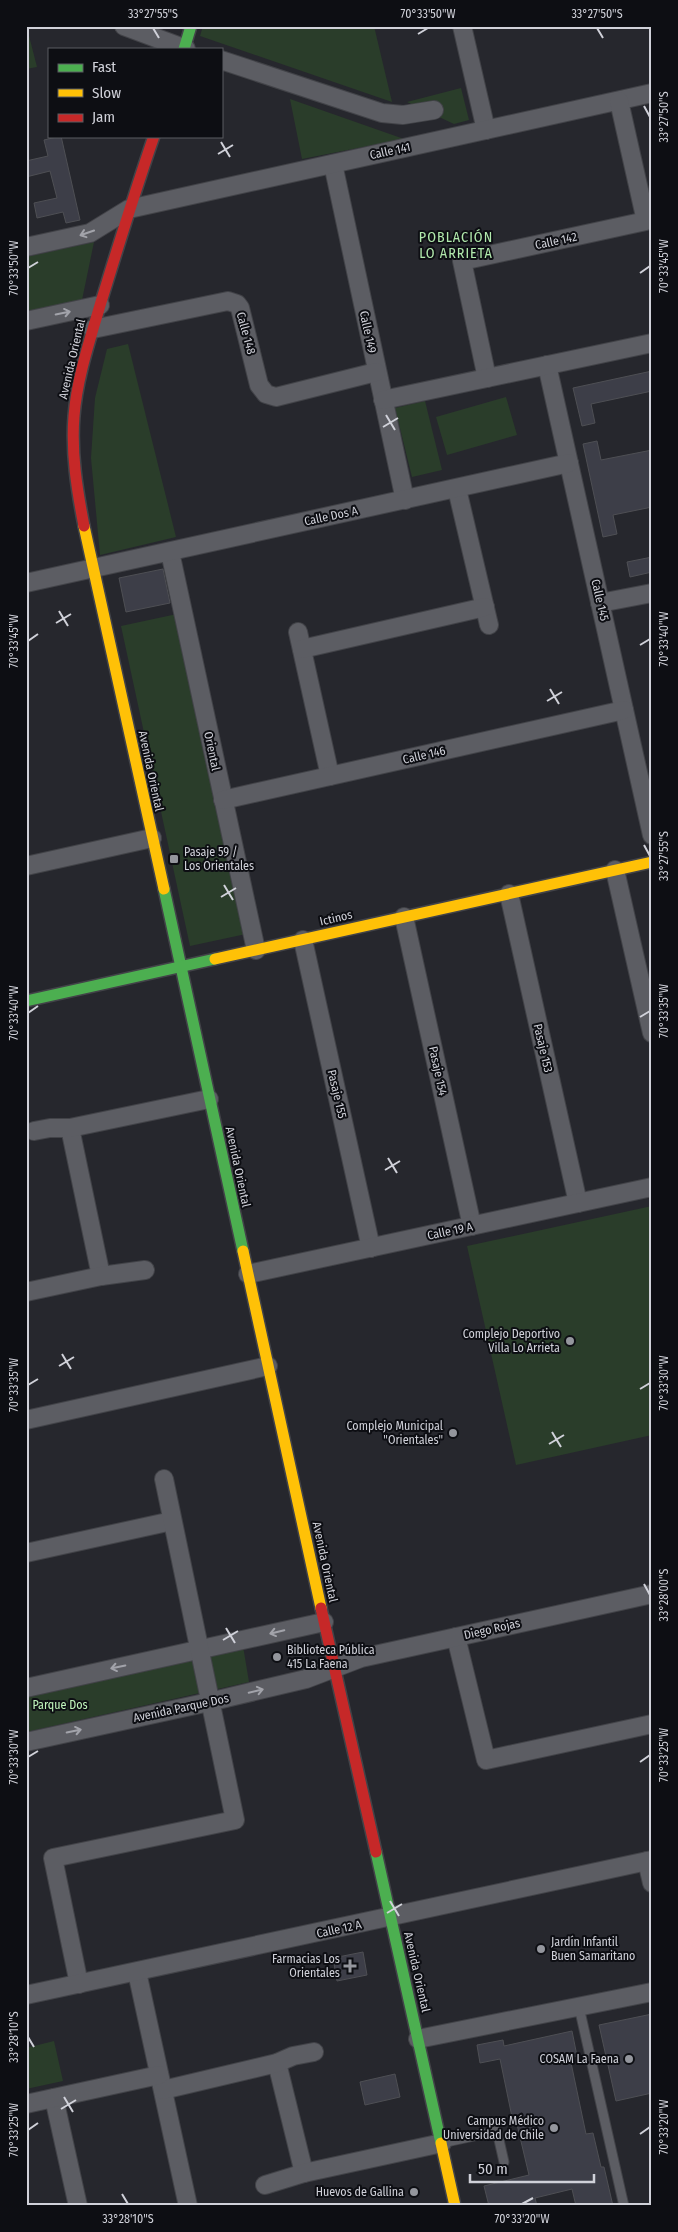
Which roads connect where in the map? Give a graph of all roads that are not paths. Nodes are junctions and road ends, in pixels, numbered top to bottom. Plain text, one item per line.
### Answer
1 (124, 26) edge
2 (191, 26) edge
3 (462, 26) edge
4 (181, 48) edge
5 (184, 48) edge
6 (222, 60) edge
7 (652, 94) edge
8 (618, 101) junction
9 (434, 110) dead end
10 (486, 130) junction
11 (153, 138) edge
12 (333, 164) junction
13 (129, 209) junction
14 (26, 247) edge
15 (100, 305) junction
16 (26, 321) edge
17 (93, 329) junction
18 (652, 343) edge
19 (547, 365) junction
20 (376, 372) junction
21 (487, 378) junction
22 (383, 400) junction
23 (569, 463) junction
24 (457, 488) junction
25 (404, 500) junction
26 (170, 552) junction
27 (92, 568) junction
28 (26, 583) edge
29 (652, 593) edge
30 (600, 603) junction
31 (485, 607) junction
32 (489, 625) dead end
33 (624, 710) junction
34 (330, 776) junction
35 (223, 800) junction
36 (652, 835) edge
37 (152, 838) junction
38 (652, 862) edge
39 (26, 866) edge
40 (615, 870) junction
41 (509, 894) junction
42 (404, 917) junction
43 (303, 940) junction
44 (256, 950) junction
45 (180, 967) junction
46 (26, 1001) edge
47 (652, 1033) edge
48 (209, 1099) junction
49 (70, 1128) junction
50 (34, 1132) dead end
51 (652, 1187) edge
52 (578, 1203) junction
53 (472, 1226) junction
54 (371, 1248) junction
55 (145, 1270) dead end
56 (248, 1274) junction
57 (101, 1276) junction
58 (26, 1292) edge
59 (268, 1366) junction
60 (26, 1420) edge
61 (164, 1479) dead end
62 (172, 1521) junction
63 (26, 1553) edge
64 (652, 1594) edge
65 (324, 1622) junction
66 (456, 1637) junction
67 (199, 1650) junction
68 (334, 1668) junction
69 (26, 1688) edge
70 (209, 1702) junction
71 (652, 1724) edge
72 (26, 1742) edge
73 (649, 1861) edge
74 (652, 1883) edge
75 (391, 1918) junction
76 (137, 1972) junction
77 (79, 1984) junction
78 (652, 1992) edge
79 (26, 1995) edge
80 (579, 2007) junction
81 (418, 2039) junction
82 (314, 2052) dead end
83 (277, 2063) junction
84 (161, 2082) junction
85 (54, 2098) junction
86 (26, 2104) edge
87 (442, 2143) junction
88 (504, 2162) dead end
89 (304, 2173) junction
90 (265, 2185) dead end
91 (78, 2206) edge
92 (188, 2206) edge
93 (455, 2206) edge
94 (624, 2206) edge

1 - 4 street
2 - 5 main road
3 - 10 street
6 - 9 street
7 - 8 street, Calle 141
8 - 10 street, Calle 141
8 - 21 street, Calle 142
10 - 12 street, Calle 141
11 - 13 main road, Avenida Oriental
12 - 13 street, Calle 141
12 - 20 street, Calle 149
13 -> 14 street, Calle 141
13 - 15 main road, Avenida Oriental
16 -> 15 street
15 - 17 main road, Avenida Oriental
17 - 20 street, Calle 148
17 - 27 main road, Avenida Oriental
18 - 19 street
19 - 21 street
19 - 23 street, Calle 145
20 - 22 street, Calle 149
21 - 22 street
22 - 25 street, Calle 149
23 - 24 street, Calle Dos A
23 - 30 street, Calle 145
24 - 25 street, Calle Dos A
24 - 31 street
25 - 26 street, Calle Dos A
26 - 27 street, Calle Dos A
26 - 35 street, Oriental
27 - 28 street, Calle Dos A
27 - 37 main road, Avenida Oriental
29 - 30 street
30 - 33 street, Calle 145
31 - 32 street
31 - 34 street
33 - 34 street, Calle 146
33 - 36 street, Calle 145
34 - 35 street, Calle 146
35 - 44 street, Oriental
37 - 39 street
37 - 45 main road, Avenida Oriental
38 - 40 main road, Ictinos
40 - 41 main road, Ictinos
40 - 47 street
41 - 42 main road, Ictinos
41 - 52 street, Pasaje 153
42 - 43 main road, Ictinos
42 - 53 street, Pasaje 154
43 - 44 main road, Ictinos
43 - 54 street, Pasaje 155
44 - 45 main road, Ictinos
45 - 46 main road, Ictinos
45 - 48 main road, Avenida Oriental
48 - 49 street
48 - 56 main road, Avenida Oriental
49 - 50 street
49 - 57 street
51 - 52 street, Calle 19 A
52 - 53 street, Calle 19 A
53 - 54 street, Calle 19 A
54 - 56 street, Calle 19 A
55 - 57 street
56 - 59 main road, Avenida Oriental
57 - 58 street
59 - 60 street
59 - 65 main road, Avenida Oriental
61 - 62 street
62 - 63 street
62 - 67 street
64 - 66 street, Diego Rojas
65 -> 67 street
65 - 68 main road, Avenida Oriental
66 - 68 street, Diego Rojas
66 - 71 street
67 -> 69 street
67 - 70 street
70 -> 68 street, Avenida Parque Dos
68 - 75 main road, Avenida Oriental
72 -> 70 street, Avenida Parque Dos
70 - 77 street
73 - 74 street
73 - 75 street, Calle 12 A
75 - 76 street, Calle 12 A
75 - 81 main road, Avenida Oriental
76 - 77 street, Calle 12 A
76 - 84 street
77 - 79 street, Calle 12 A
78 - 80 street
80 - 81 street
80 - 94 lane
81 - 87 main road, Avenida Oriental
82 - 83 street
83 - 84 street
83 - 89 street
84 - 85 street
84 - 92 street
85 - 86 street
85 - 91 street
87 - 88 lane
87 - 89 street
87 - 93 main road, Avenida Oriental
89 - 90 street

